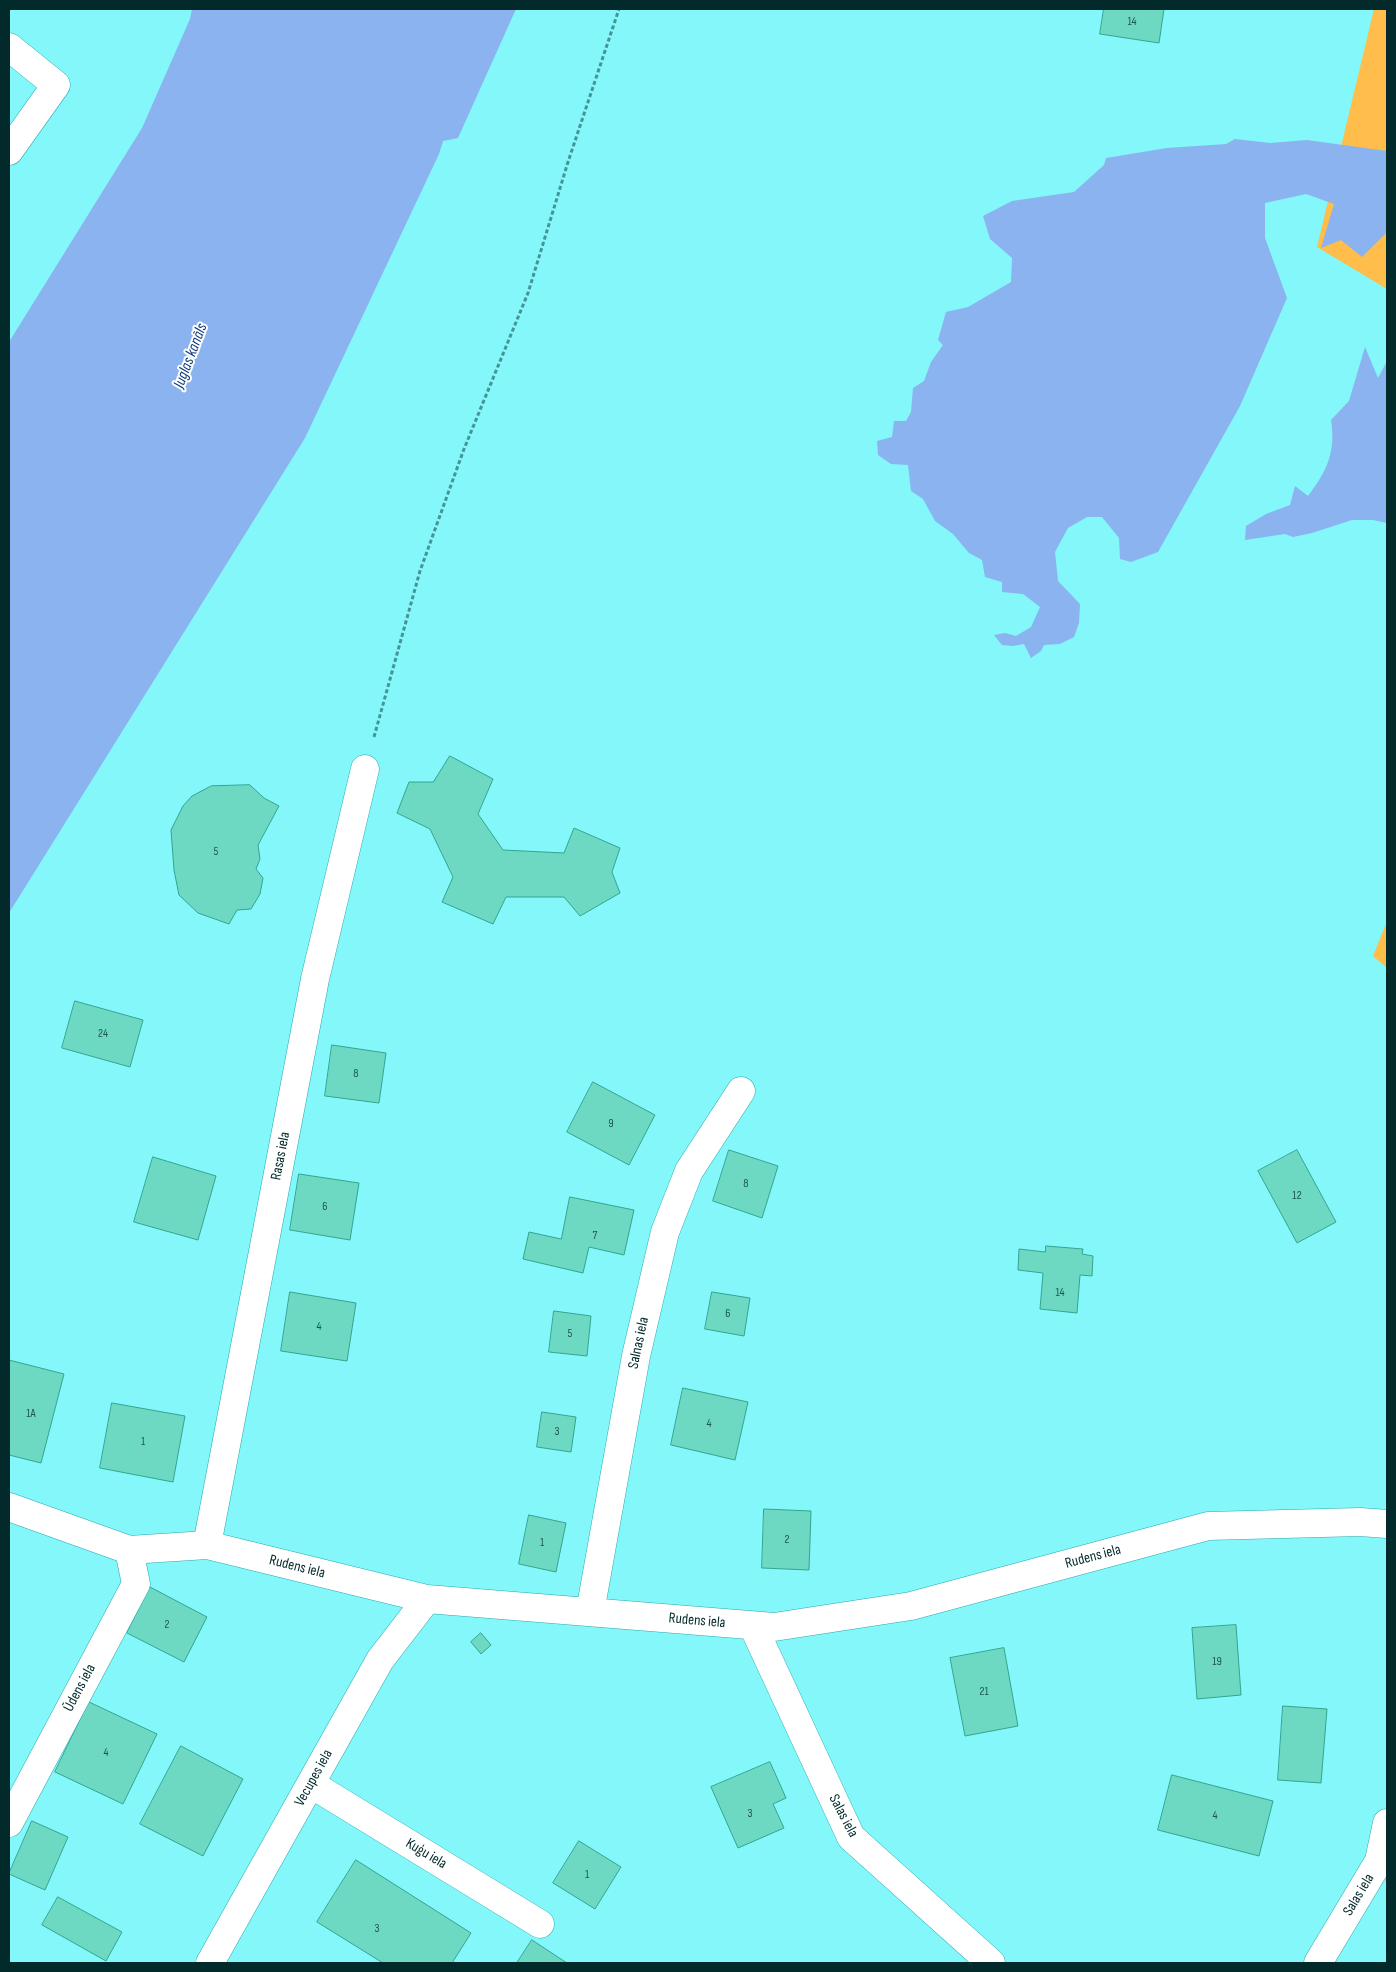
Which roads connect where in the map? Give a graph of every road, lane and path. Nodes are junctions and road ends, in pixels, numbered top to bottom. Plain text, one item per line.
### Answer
1 (619, 9) edge
2 (9, 47) edge
3 (9, 151) edge
4 (365, 769) joint
5 (741, 1091) dead end
6 (9, 1507) edge
7 (1387, 1524) edge
8 (207, 1545) junction
9 (129, 1550) junction
10 (427, 1599) junction
11 (590, 1612) junction
12 (752, 1626) junction
13 (311, 1784) junction
14 (9, 1822) edge
15 (1387, 1823) edge
16 (540, 1924) dead end
17 (210, 1963) edge
18 (991, 1963) edge
19 (1318, 1963) edge

1 - 4 path
2 - 3 street
4 - 8 street, Rasas iela
5 - 11 street, Salnas iela
6 - 9 street, Rudens iela
7 - 12 street, Rudens iela
8 - 9 street, Rudens iela
8 - 10 street, Rudens iela
9 - 14 street, Ūdens iela
10 - 11 street, Rudens iela
10 - 13 street, Vecupes iela
11 - 12 street, Rudens iela
12 - 18 street, Salas iela
13 - 16 street, Kuģu iela
13 - 17 street, Vecupes iela
15 - 19 street, Salas iela

